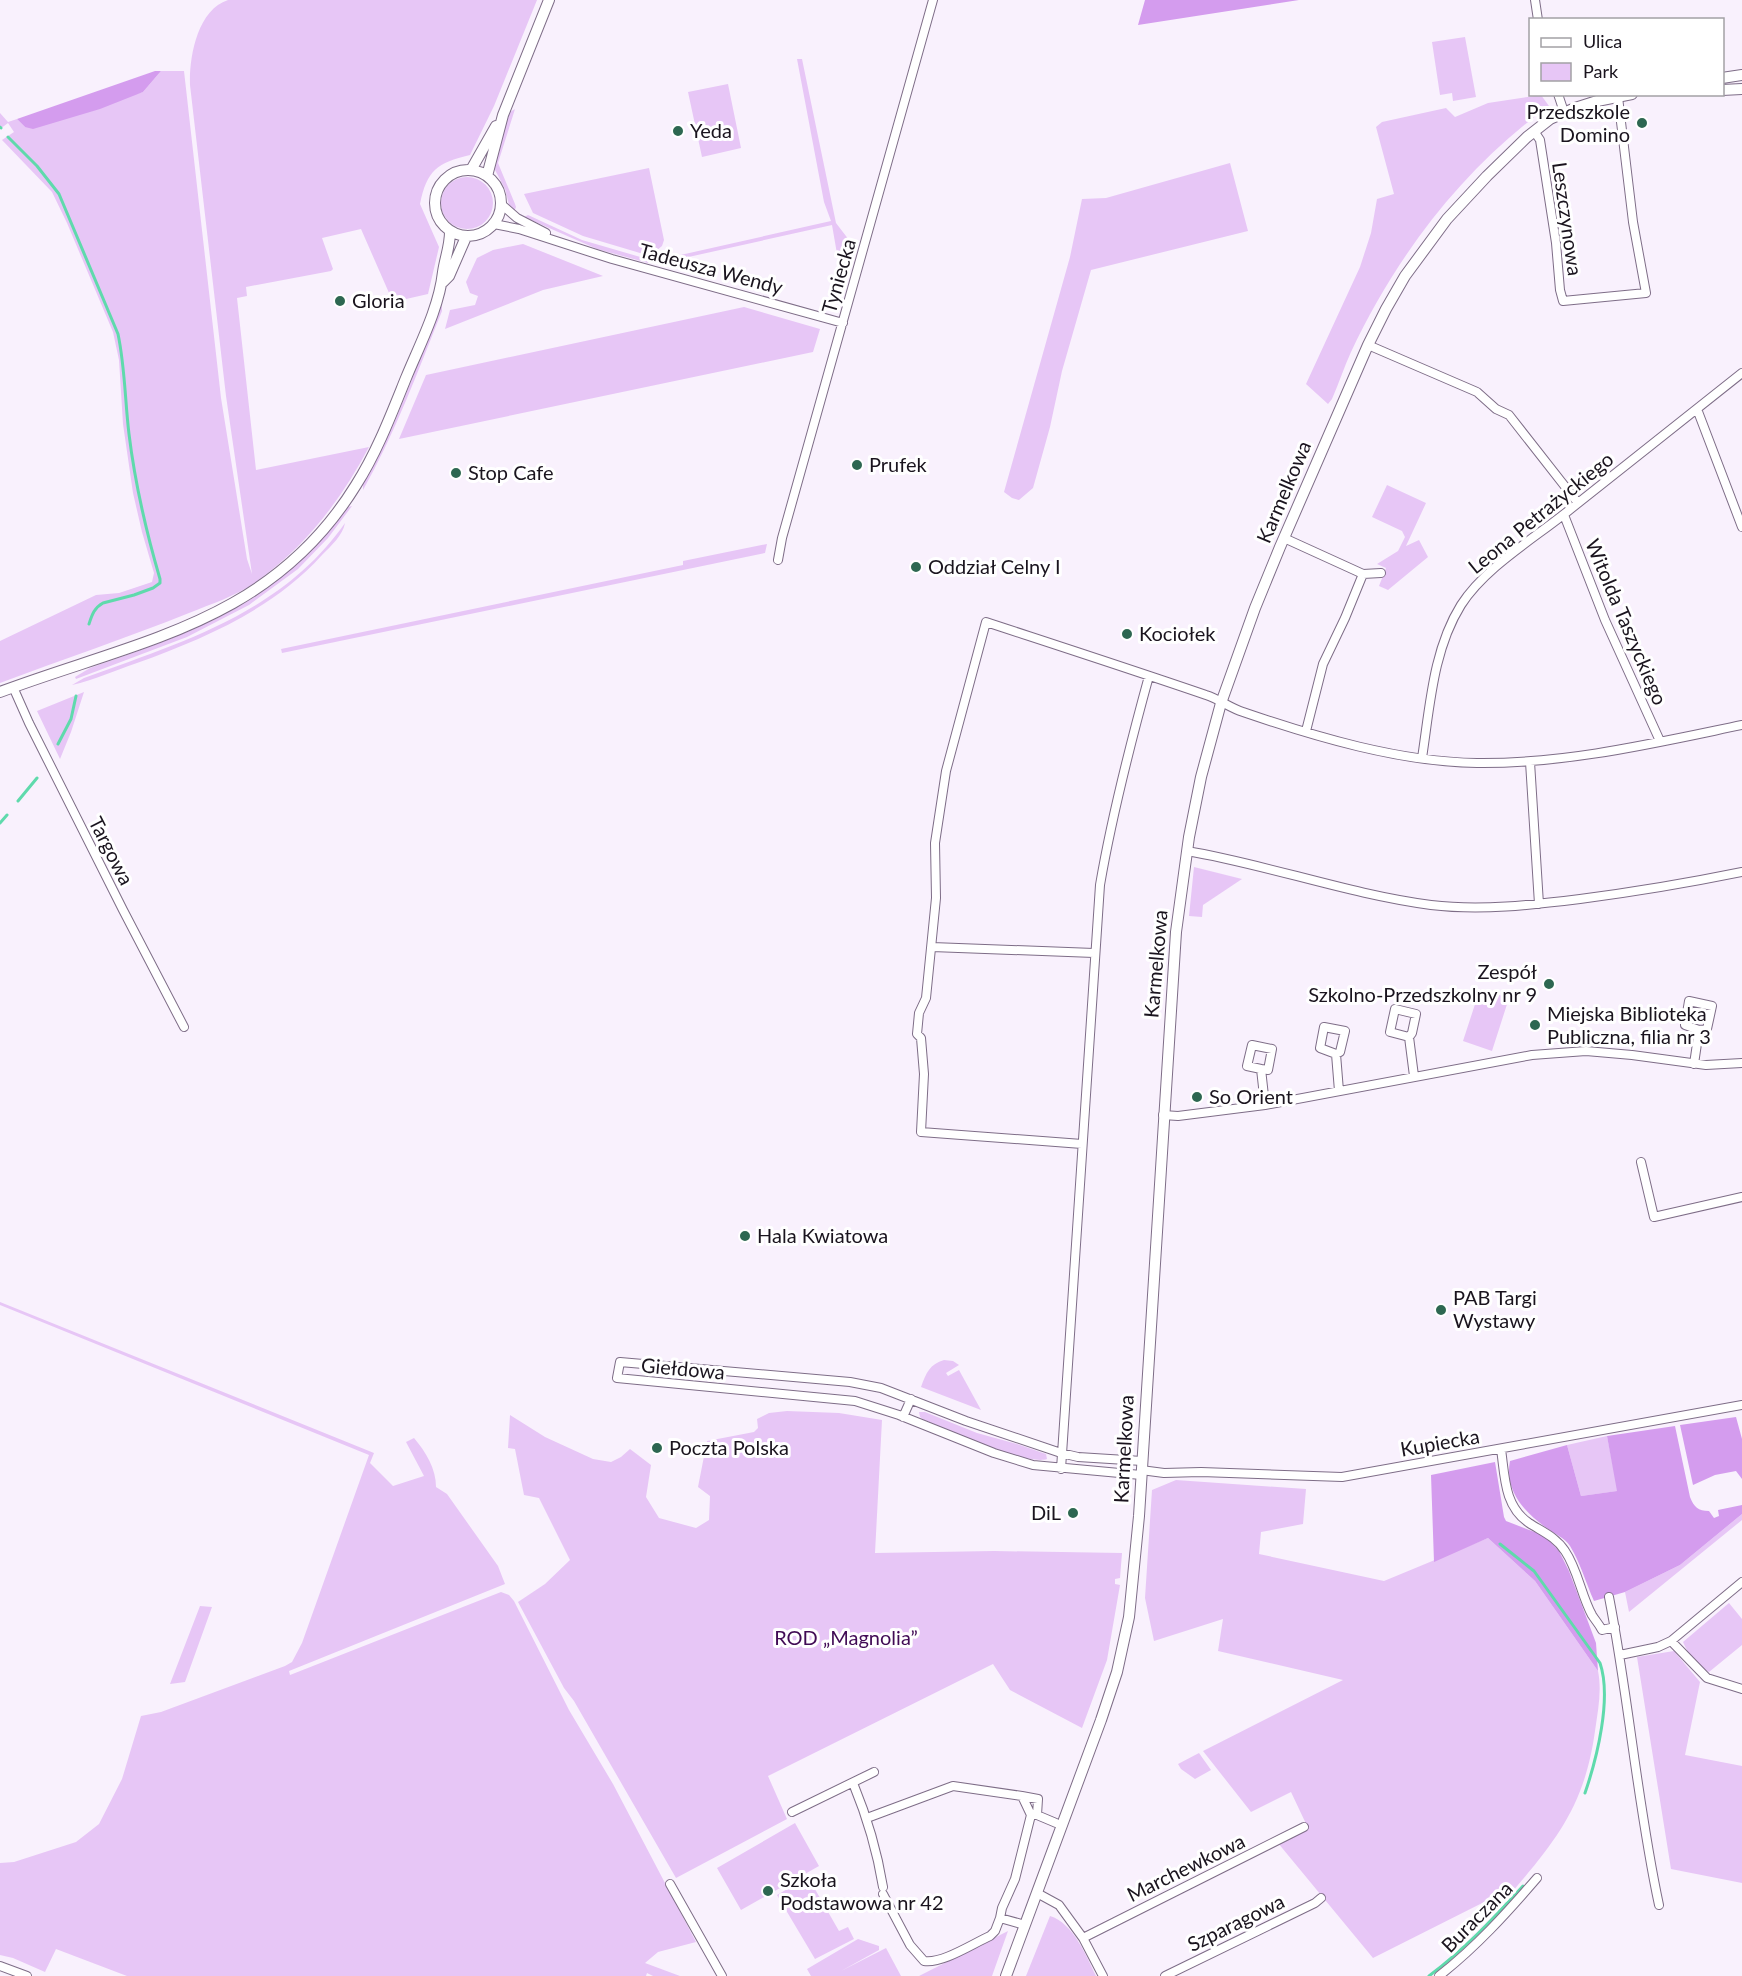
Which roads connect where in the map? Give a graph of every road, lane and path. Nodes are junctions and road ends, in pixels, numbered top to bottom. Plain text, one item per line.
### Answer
1 (549, 0) edge
2 (933, 0) edge
3 (1535, 0) edge
4 (1538, 18) edge
5 (1742, 75) edge
6 (1724, 78) edge
7 (1724, 90) edge
8 (1742, 90) edge
9 (1559, 96) edge
10 (1623, 96) edge
11 (1618, 97) junction
12 (1564, 112) junction
13 (502, 115) junction
14 (1534, 131) junction
15 (471, 170) junction
16 (487, 176) junction
17 (501, 204) junction
18 (494, 224) junction
19 (450, 232) junction
20 (466, 237) junction
21 (570, 245) junction
22 (443, 282) junction
23 (843, 323) junction
24 (1368, 345) junction
25 (1742, 373) edge
26 (1697, 409) junction
27 (1578, 503) junction
28 (1564, 515) junction
29 (1742, 527) edge
30 (1284, 538) junction
31 (778, 560) dead end
32 (1363, 573) junction
33 (1381, 573) dead end
34 (1149, 676) junction
35 (13, 687) junction
36 (0, 692) edge
37 (1221, 702) junction
38 (1742, 725) edge
39 (1306, 731) junction
40 (1660, 741) junction
41 (1422, 758) junction
42 (1530, 762) junction
43 (1187, 850) junction
44 (1742, 872) edge
45 (1539, 904) junction
46 (932, 947) junction
47 (1094, 953) junction
48 (184, 1027) dead end
49 (1699, 1030) dead end
50 (1409, 1037) dead end
51 (1336, 1054) dead end
52 (1742, 1063) edge
53 (1694, 1064) junction
54 (1261, 1069) dead end
55 (1414, 1076) junction
56 (1339, 1091) junction
57 (1265, 1105) junction
58 (1163, 1115) junction
59 (1082, 1144) junction
60 (1641, 1162) dead end
61 (1742, 1197) edge
62 (725, 1372) junction
63 (762, 1375) junction
64 (723, 1389) junction
65 (760, 1392) junction
66 (911, 1399) junction
67 (1742, 1405) edge
68 (903, 1417) junction
69 (1502, 1449) junction
70 (1061, 1453) junction
71 (1061, 1469) junction
72 (1141, 1469) junction
73 (1742, 1582) edge
74 (1610, 1597) dead end
75 (1615, 1627) junction
76 (1671, 1641) junction
77 (1620, 1655) junction
78 (1742, 1689) edge
79 (874, 1772) dead end
80 (853, 1783) junction
81 (1022, 1796) junction
82 (792, 1812) dead end
83 (1034, 1815) junction
84 (867, 1818) junction
85 (1056, 1823) dead end
86 (1304, 1827) dead end
87 (1537, 1878) dead end
88 (670, 1884) dead end
89 (1037, 1893) junction
90 (1321, 1898) dead end
91 (1659, 1905) dead end
92 (1000, 1918) junction
93 (1025, 1925) junction
94 (1083, 1938) junction
95 (0, 1966) edge
96 (27, 1976) edge
97 (722, 1976) edge
98 (1006, 1976) edge
99 (1103, 1976) edge
100 (1165, 1976) edge
101 (1439, 1976) edge

1 - 13 street
2 - 23 street, Tyniecka
3 - 4 street
5 - 6 street
7 - 8 street
9 - 12 street
10 - 11 street, Karmelkowa
11 - 12 street, Karmelkowa
11 - 14 street, Leszczynowa
12 - 14 street, Karmelkowa
13 - 15 street
13 - 16 street
14 - 24 street, Karmelkowa
15 - 16 street
15 - 19 street
16 - 17 street
17 - 18 street
17 - 21 street, Tadeusza Wendy
18 - 20 street
18 - 21 street, Tadeusza Wendy
19 - 20 street
19 - 22 street
20 - 22 street
21 - 23 street, Tadeusza Wendy
22 - 35 street
23 - 31 street, Tyniecka
24 - 27 street
24 - 30 street, Karmelkowa
25 - 26 street, Leona Petrażyckiego
26 - 27 street, Leona Petrażyckiego
26 - 29 street
27 - 28 street, Leona Petrażyckiego
28 - 40 street, Witolda Taszyckiego
28 - 41 street, Leona Petrażyckiego
30 - 32 street
30 - 37 street, Karmelkowa
32 - 33 street
32 - 39 street
34 - 37 street
34 - 46 street
34 - 47 street
35 - 36 street
35 - 48 street, Targowa
37 - 39 street
37 - 43 street, Karmelkowa
38 - 40 street
39 - 41 street
40 - 42 street
41 - 42 street
42 - 45 street
43 - 45 street
43 - 58 street, Karmelkowa
44 - 45 street
46 - 47 street
46 - 59 street
47 - 59 street
49 - 53 street
50 - 55 street
51 - 56 street
52 - 53 street
53 - 55 street
54 - 57 street
55 - 56 street
56 - 57 street
57 - 58 street
58 - 72 street, Karmelkowa
59 - 70 street
60 - 61 street
62 - 63 street, Giełdowa
62 - 64 street
62 - 64 street, Giełdowa
63 - 65 street
63 - 66 street, Giełdowa
64 - 65 street, Giełdowa
65 - 68 street, Giełdowa
66 - 68 street
66 - 70 street, Giełdowa
67 - 69 street, Kupiecka
68 - 71 street, Giełdowa
69 - 72 street, Kupiecka
69 - 75 street
70 - 71 street
70 - 72 street, Giełdowa
71 - 72 street, Giełdowa
72 - 89 street, Karmelkowa
73 - 76 street
74 - 75 street
75 - 77 street
76 - 77 street
76 - 78 street
77 - 91 street
79 - 80 street
80 - 82 street
80 - 84 street
81 - 83 street
81 - 83 street
81 - 84 street
83 - 85 street
83 - 92 street
84 - 92 street
86 - 94 street, Marchewkowa
87 - 101 street, Buraczana
88 - 97 street
89 - 93 street, Karmelkowa
89 - 94 street
90 - 100 street, Szparagowa
92 - 93 street
93 - 98 street, Karmelkowa
94 - 99 street
95 - 96 street

